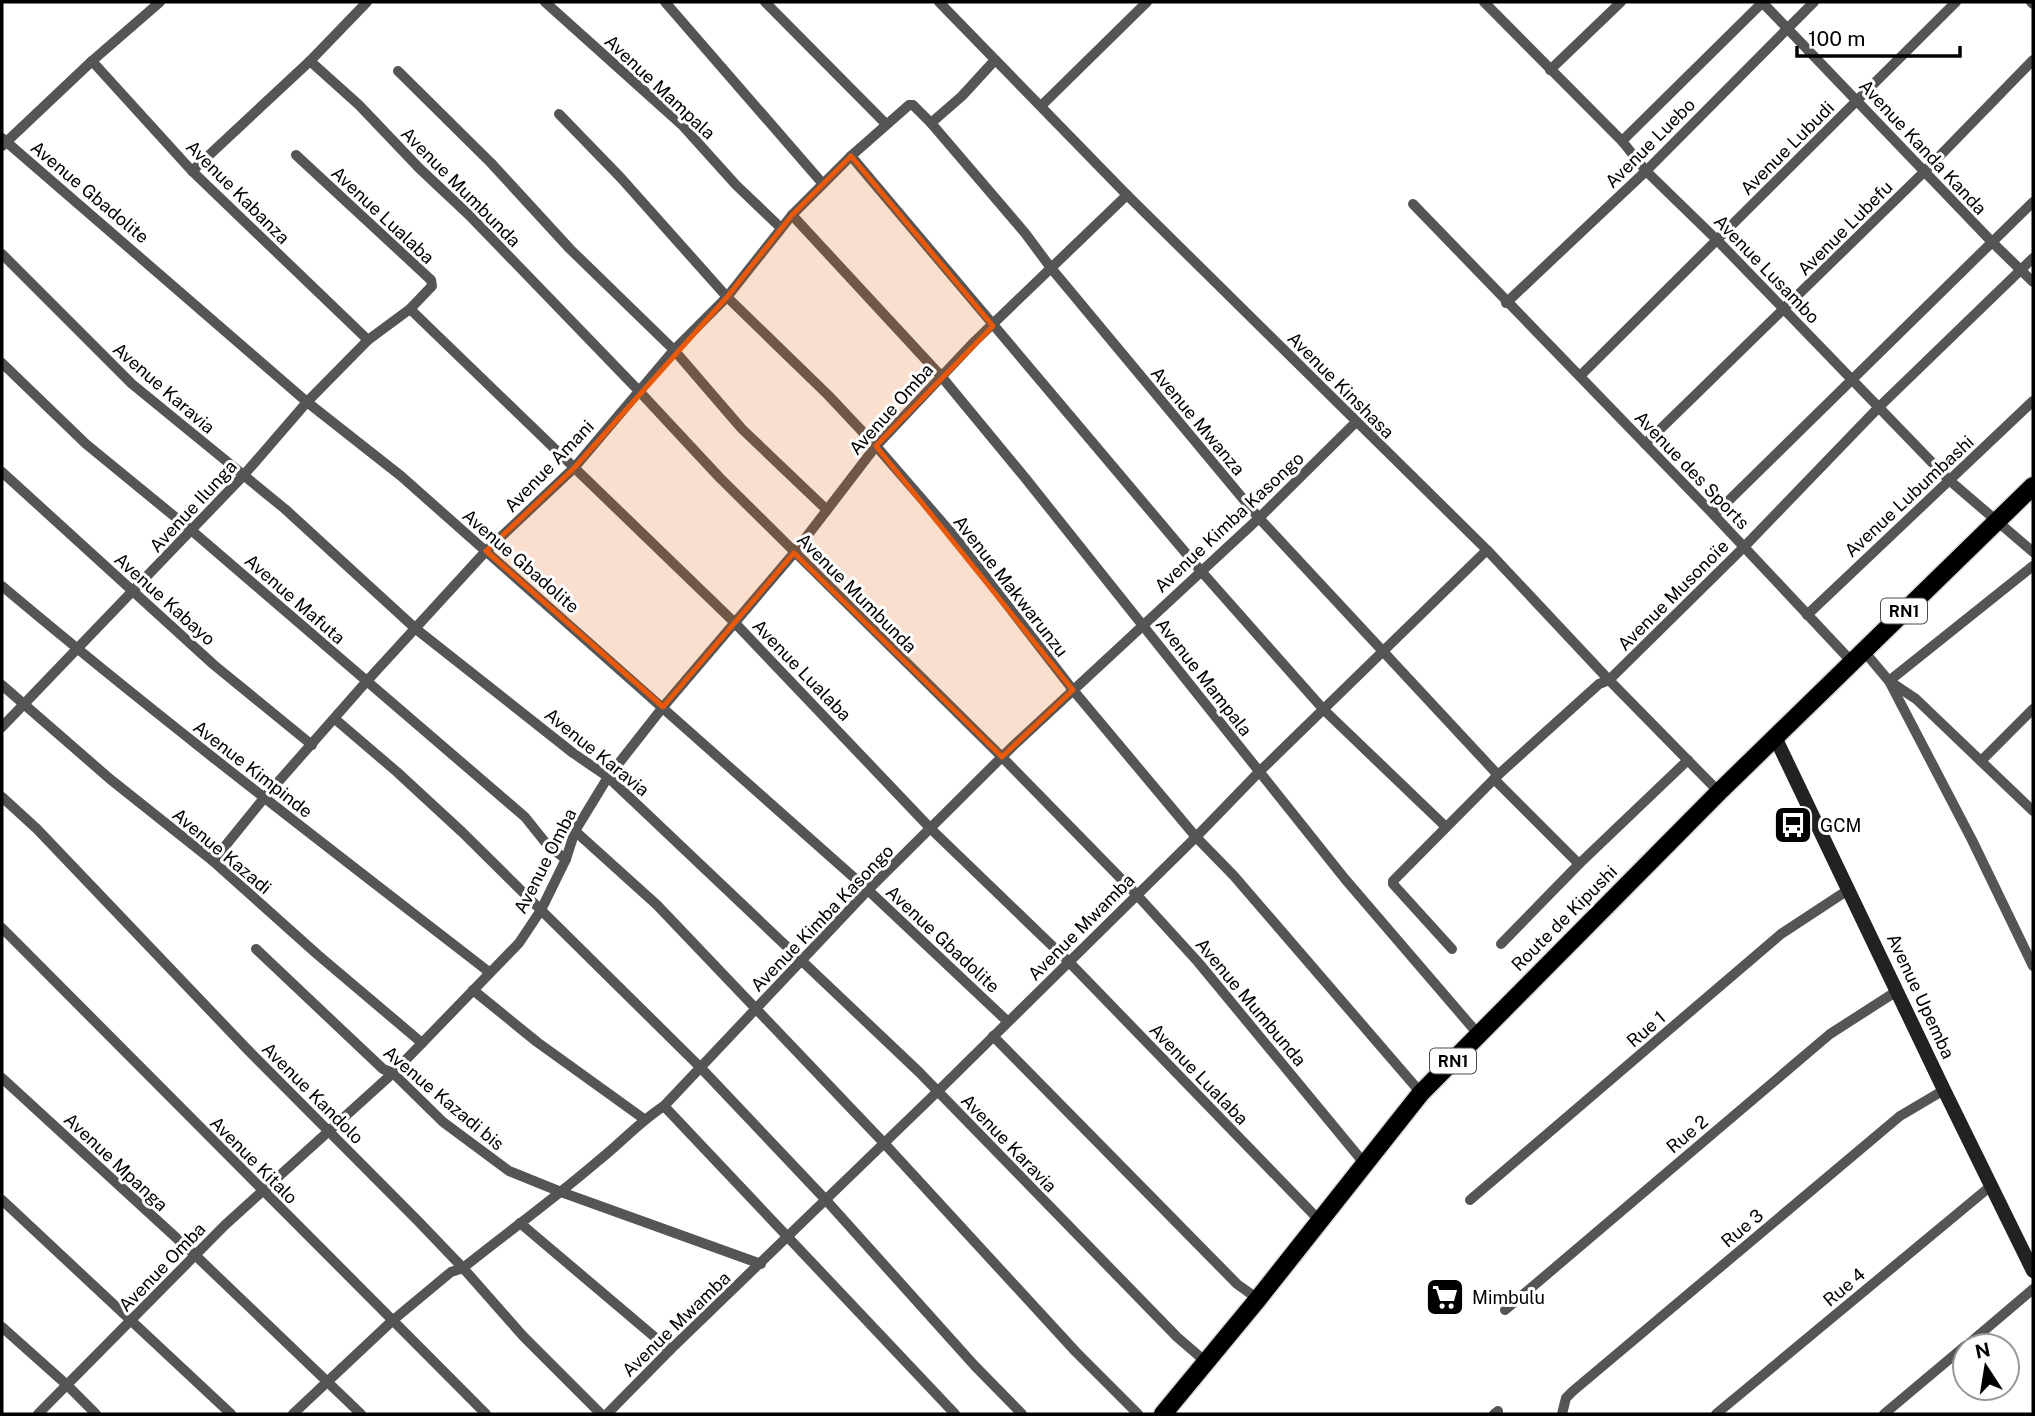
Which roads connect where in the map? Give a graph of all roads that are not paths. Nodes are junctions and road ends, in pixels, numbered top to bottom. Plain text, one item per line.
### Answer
1 (160, 2) edge
2 (367, 2) edge
3 (545, 2) edge
4 (665, 2) edge
5 (765, 2) edge
6 (939, 2) edge
7 (1147, 2) edge
8 (1484, 2) edge
9 (1621, 2) edge
10 (1762, 2) edge
11 (1814, 2) edge
12 (1956, 2) edge
13 (1788, 27) junction
14 (995, 60) junction
15 (92, 61) junction
16 (310, 61) junction
17 (2033, 61) edge
18 (1550, 70) junction
19 (398, 71) dead end
20 (1858, 100) junction
21 (1041, 106) junction
22 (915, 107) joint
23 (559, 114) dead end
24 (930, 122) junction
25 (886, 124) junction
26 (1622, 141) junction
27 (3, 142) edge
28 (296, 155) dead end
29 (850, 156) junction
30 (192, 171) junction
31 (1646, 171) junction
32 (1925, 171) junction
33 (823, 184) junction
34 (1126, 195) junction
35 (2033, 202) edge
36 (1413, 204) dead end
37 (792, 215) junction
38 (781, 228) junction
39 (1717, 240) junction
40 (1993, 243) junction
41 (2, 254) edge
42 (2033, 258) edge
43 (1051, 268) junction
44 (2021, 270) junction
45 (2033, 282) edge
46 (727, 297) junction
47 (1506, 303) junction
48 (410, 309) junction
49 (1784, 310) junction
50 (993, 326) junction
51 (368, 340) junction
52 (674, 351) junction
53 (2, 363) edge
54 (942, 376) junction
55 (1580, 376) junction
56 (1853, 380) junction
57 (639, 391) junction
58 (2033, 401) edge
59 (307, 402) junction
60 (1879, 407) junction
61 (1356, 422) junction
62 (1645, 444) junction
63 (876, 446) junction
64 (574, 468) junction
65 (2, 472) edge
66 (243, 476) junction
67 (1949, 480) junction
68 (2033, 486) edge
69 (827, 510) junction
70 (1714, 515) junction
71 (1259, 519) junction
72 (1997, 522) junction
73 (191, 530) junction
74 (1744, 547) junction
75 (1487, 550) junction
76 (486, 551) junction
77 (2033, 552) edge
78 (794, 553) junction
79 (2033, 566) edge
80 (1201, 571) junction
81 (2, 586) edge
82 (134, 592) junction
83 (1807, 615) junction
84 (734, 622) junction
85 (1142, 625) junction
86 (416, 629) junction
87 (78, 649) junction
88 (1382, 652) junction
89 (1857, 656) junction
90 (1609, 680) junction
91 (1889, 681) junction
92 (366, 682) junction
93 (2, 685) edge
94 (1073, 690) junction
95 (24, 705) junction
96 (663, 707) junction
97 (2033, 709) edge
98 (1324, 710) junction
99 (335, 719) junction
100 (2, 727) edge
101 (1775, 737) junction
102 (312, 745) junction
103 (1002, 757) junction
104 (1688, 760) junction
105 (1981, 761) junction
106 (1258, 773) junction
107 (608, 776) junction
108 (1496, 777) junction
109 (1719, 792) junction
110 (2, 797) edge
111 (264, 798) junction
112 (2033, 811) edge
113 (1446, 827) junction
114 (932, 830) junction
115 (575, 831) junction
116 (1196, 837) junction
117 (566, 859) junction
118 (213, 861) junction
119 (1579, 864) junction
120 (868, 890) junction
121 (1848, 890) junction
122 (1136, 894) junction
123 (541, 910) junction
124 (2, 928) edge
125 (1501, 944) dead end
126 (256, 949) dead end
127 (1452, 949) dead end
128 (801, 961) junction
129 (1069, 962) junction
130 (2033, 966) edge
131 (489, 972) junction
132 (473, 990) junction
133 (1897, 991) junction
134 (755, 1010) junction
135 (1007, 1021) junction
136 (1478, 1034) junction
137 (993, 1036) junction
138 (422, 1043) junction
139 (700, 1067) junction
140 (393, 1073) junction
141 (2, 1078) edge
142 (1944, 1090) junction
143 (937, 1092) junction
144 (1421, 1093) junction
145 (664, 1106) junction
146 (644, 1119) junction
147 (330, 1132) junction
148 (883, 1142) junction
149 (1364, 1163) junction
150 (1992, 1185) junction
151 (262, 1190) junction
152 (561, 1192) junction
153 (825, 1199) junction
154 (2, 1200) edge
155 (1470, 1200) dead end
156 (1319, 1220) junction
157 (520, 1223) junction
158 (789, 1237) junction
159 (194, 1255) junction
160 (761, 1264) junction
161 (463, 1268) junction
162 (2033, 1271) edge
163 (2033, 1289) edge
164 (1258, 1299) junction
165 (1504, 1310) dead end
166 (132, 1321) junction
167 (392, 1321) junction
168 (2, 1326) edge
169 (1982, 1332) edge
170 (670, 1350) junction
171 (1951, 1358) edge
172 (1206, 1362) junction
173 (329, 1381) junction
174 (67, 1385) junction
175 (38, 1414) edge
176 (96, 1414) edge
177 (231, 1414) edge
178 (293, 1414) edge
179 (361, 1414) edge
180 (486, 1414) edge
181 (601, 1414) edge
182 (607, 1414) edge
183 (954, 1414) edge
184 (1022, 1414) edge
185 (1138, 1414) edge
186 (1163, 1414) edge
187 (1562, 1414) edge
188 (1716, 1414) edge
189 (1884, 1414) edge

1 - 15 street
2 - 16 street
3 - 38 street, Avenue Mampala
4 - 33 street
5 - 25 street
6 - 14 street, Avenue Kinshasa
7 - 21 street
8 - 18 street, Avenue Lusambo
9 - 18 street
10 - 13 street, Avenue Kanda Kanda
10 - 26 street, Avenue Luebo
11 - 13 street, Avenue Luebo
12 - 20 street, Avenue Lubudi
13 - 20 street, Avenue Kanda Kanda
13 - 31 street, Avenue Luebo
14 - 21 street, Avenue Kinshasa
14 - 24 street
15 - 27 street
15 - 30 street, Avenue Kabanza
16 - 30 street
16 - 57 street, Avenue Mumbunda
17 - 32 street, Avenue Lubefu
18 - 26 street, Avenue Lusambo
19 - 52 street
20 - 32 street, Avenue Kanda Kanda
20 - 39 street, Avenue Lubudi
21 - 34 street, Avenue Kinshasa
22 - 24 street, Avenue Mwanza
22 - 25 street, Avenue Amani
23 - 46 street, Avenue Makwarunzu
24 - 43 street, Avenue Mwanza
25 - 29 street, Avenue Amani
26 - 31 street, Avenue Lusambo
27 - 59 street, Avenue Gbadolite
28 - 48 street, Avenue Lualaba
29 - 33 street, Avenue Amani
29 - 50 street
30 - 51 street, Avenue Kabanza
31 - 39 street, Avenue Lusambo
31 - 47 street, Avenue Luebo
32 - 40 street, Avenue Kanda Kanda
32 - 49 street, Avenue Lubefu
33 - 37 street, Avenue Amani
34 - 43 street, Avenue Omba
34 - 61 street, Avenue Kinshasa
35 - 40 street, Avenue Musonoïe
36 - 47 street, Avenue des Sports
37 - 38 street, Avenue Amani
37 - 54 street, Avenue Mampala
38 - 46 street, Avenue Amani
39 - 49 street, Avenue Lusambo
39 - 55 street, Avenue Lubudi
40 - 44 street, Avenue Kanda Kanda
40 - 56 street, Avenue Musonoïe
41 - 66 street, Avenue Karavia
42 - 44 street, Avenue Musonoïe
43 - 50 street, Avenue Omba
43 - 71 street, Avenue Mwanza
44 - 45 street, Avenue Kanda Kanda
44 - 60 street, Avenue Musonoïe
46 - 52 street, Avenue Amani
46 - 63 street, Avenue Makwarunzu
47 - 55 street, Avenue des Sports
48 - 51 street, Avenue Ilunga
48 - 64 street, Avenue Lualaba
49 - 56 street, Avenue Lusambo
49 - 62 street, Avenue Lubefu
50 - 54 street, Avenue Omba
50 - 80 street
51 - 59 street, Avenue Ilunga
52 - 57 street, Avenue Amani
52 - 69 street
53 - 73 street, Avenue Mafuta
54 - 63 street, Avenue Omba
54 - 85 street, Avenue Mampala
55 - 62 street, Avenue des Sports
56 - 60 street, Avenue Lusambo
56 - 70 street, Avenue Musonoïe
57 - 64 street, Avenue Amani
57 - 78 street, Avenue Mumbunda
58 - 67 street, Avenue Lubumbashi
59 - 66 street, Avenue Ilunga
59 - 76 street, Avenue Gbadolite
60 - 67 street, Avenue Lusambo
60 - 74 street, Avenue Musonoïe
61 - 71 street, Avenue Kimba Kasongo
61 - 75 street, Avenue Kinshasa
62 - 70 street, Avenue des Sports
63 - 69 street, Avenue Omba
63 - 94 street, Avenue Makwarunzu
64 - 76 street, Avenue Amani
64 - 84 street, Avenue Lualaba
65 - 82 street, Avenue Kabayo
66 - 73 street, Avenue Ilunga
66 - 86 street, Avenue Karavia
67 - 72 street, Avenue Lusambo
67 - 83 street, Avenue Lubumbashi
68 - 72 highway, Route de Kipushi / RN1
69 - 78 street, Avenue Omba
70 - 74 street, Avenue des Sports
71 - 80 street, Avenue Kimba Kasongo
71 - 88 street, Avenue Mwanza
72 - 77 street, Avenue Lusambo
72 - 89 highway, Route de Kipushi / RN1
73 - 82 street, Avenue Ilunga
73 - 92 street, Avenue Mafuta
74 - 83 street, Avenue des Sports
74 - 90 street, Avenue Musonoïe
75 - 88 street, Avenue Mwamba
75 - 90 street, Avenue Kinshasa
76 - 86 street, Avenue Amani
76 - 96 street, Avenue Gbadolite
78 - 84 street, Avenue Omba
78 - 103 street, Avenue Mumbunda
79 - 91 street
80 - 85 street, Avenue Kimba Kasongo
80 - 98 street
81 - 87 street, Avenue Kimpinde
82 - 87 street, Avenue Ilunga
82 - 102 street, Avenue Kabayo
83 - 89 street, Avenue des Sports
84 - 96 street, Avenue Omba
84 - 114 street, Avenue Lualaba
85 - 94 street, Avenue Kimba Kasongo
85 - 106 street, Avenue Mampala
86 - 92 street, Avenue Amani
86 - 107 street, Avenue Karavia
87 - 95 street, Avenue Ilunga
87 - 111 street, Avenue Kimpinde
88 - 98 street, Avenue Mwamba
88 - 108 street, Avenue Mwanza
89 - 91 street, Avenue des Sports
89 - 101 highway, Route de Kipushi / RN1
90 - 104 street, Avenue Kinshasa
90 - 108 street, Avenue Musonoïe
91 - 105 street
91 - 130 street, Avenue des Sports
92 - 99 street, Avenue Amani
92 - 117 street, Avenue Mafuta
93 - 95 street, Avenue Kazadi
94 - 103 street, Avenue Kimba Kasongo
94 - 116 street, Avenue Makwarunzu
95 - 100 street, Avenue Ilunga
95 - 118 street, Avenue Kazadi
96 - 107 street, Avenue Omba
96 - 120 street, Avenue Gbadolite
97 - 105 street
98 - 106 street, Avenue Mwamba
98 - 113 street
99 - 102 street, Avenue Amani
99 - 123 street
101 - 109 highway, Route de Kipushi / RN1
101 - 121 street, Avenue Upemba
102 - 111 street, Avenue Amani
103 - 114 street, Avenue Kimba Kasongo
103 - 122 street, Avenue Mumbunda
104 - 109 street, Avenue Kinshasa
104 - 119 street
105 - 112 street
106 - 116 street, Avenue Mwamba
106 - 136 street, Avenue Mampala
107 - 115 street, Avenue Omba
107 - 128 street, Avenue Karavia
108 - 113 street, Avenue Musonoïe
108 - 119 street, Avenue Mwanza
109 - 136 highway, Route de Kipushi / RN1
110 - 147 street, Avenue Kandolo
111 - 118 street, Avenue Amani
111 - 131 street, Avenue Kimpinde
113 - 127 street, Avenue Musonoïe
114 - 120 street, Avenue Kimba Kasongo
114 - 129 street, Avenue Lualaba
115 - 117 street, Avenue Omba
115 - 134 street
116 - 122 street, Avenue Mwamba
116 - 144 street, Avenue Makwarunzu
117 - 123 street, Avenue Omba
118 - 138 street, Avenue Kazadi
119 - 125 street
120 - 128 street, Avenue Kimba Kasongo
120 - 135 street, Avenue Gbadolite
121 - 133 street, Avenue Upemba
121 - 155 street, Rue 1
122 - 129 street, Avenue Mwamba
122 - 149 street, Avenue Mumbunda
123 - 131 street, Avenue Omba
123 - 139 street
124 - 151 street, Avenue Kitalo
126 - 140 street, Avenue Kazadi bis
128 - 134 street, Avenue Kimba Kasongo
128 - 143 street, Avenue Karavia
129 - 135 street, Avenue Mwamba
129 - 156 street, Avenue Lualaba
131 - 132 street, Avenue Omba
132 - 138 street, Avenue Omba
132 - 146 street
133 - 142 street, Avenue Upemba
133 - 165 street, Rue 2
134 - 139 street, Avenue Kimba Kasongo
134 - 148 street
135 - 137 street, Avenue Mwamba
136 - 144 highway, Route de Kipushi / RN1
137 - 143 street, Avenue Mwamba
137 - 164 street
138 - 140 street, Avenue Omba
139 - 145 street, Avenue Kimba Kasongo
139 - 153 street
140 - 147 street, Avenue Omba
140 - 152 street, Avenue Kazadi bis
141 - 159 street, Avenue Mpanga
142 - 150 street, Avenue Upemba
142 - 187 street, Rue 3
143 - 148 street, Avenue Mwamba
143 - 172 street, Avenue Karavia
144 - 149 highway, Route de Kipushi / RN1
145 - 146 street, Avenue Kimba Kasongo
145 - 158 street
146 - 152 street, Avenue Kimba Kasongo
147 - 151 street, Avenue Omba
147 - 161 street, Avenue Kandolo
148 - 153 street, Avenue Mwamba
148 - 185 street
149 - 156 highway, Route de Kipushi / RN1
150 - 162 street, Avenue Upemba
150 - 188 street, Rue 4
151 - 159 street, Avenue Omba
151 - 167 street, Avenue Kitalo
152 - 157 street, Avenue Kimba Kasongo
152 - 160 street, Avenue Kazadi bis
153 - 158 street, Avenue Mwamba
153 - 184 street
154 - 166 street
156 - 164 highway, Route de Kipushi / RN1
157 - 161 street, Avenue Kimba Kasongo
157 - 170 street
158 - 160 street, Avenue Mwamba
158 - 183 street
159 - 166 street, Avenue Omba
159 - 173 street, Avenue Mpanga
160 - 170 street, Avenue Mwamba
161 - 167 street, Avenue Kimba Kasongo
161 - 181 street, Avenue Kandolo
163 - 169 street
164 - 172 highway, Route de Kipushi / RN1
166 - 174 street, Avenue Omba
166 - 177 street
167 - 173 street, Avenue Kimba Kasongo
167 - 180 street, Avenue Kitalo
168 - 174 street
170 - 182 street, Avenue Mwamba
171 - 189 street
172 - 186 highway, Route de Kipushi / RN1
173 - 178 street, Avenue Kimba Kasongo
173 - 179 street, Avenue Mpanga
174 - 175 street, Avenue Omba
174 - 176 street

